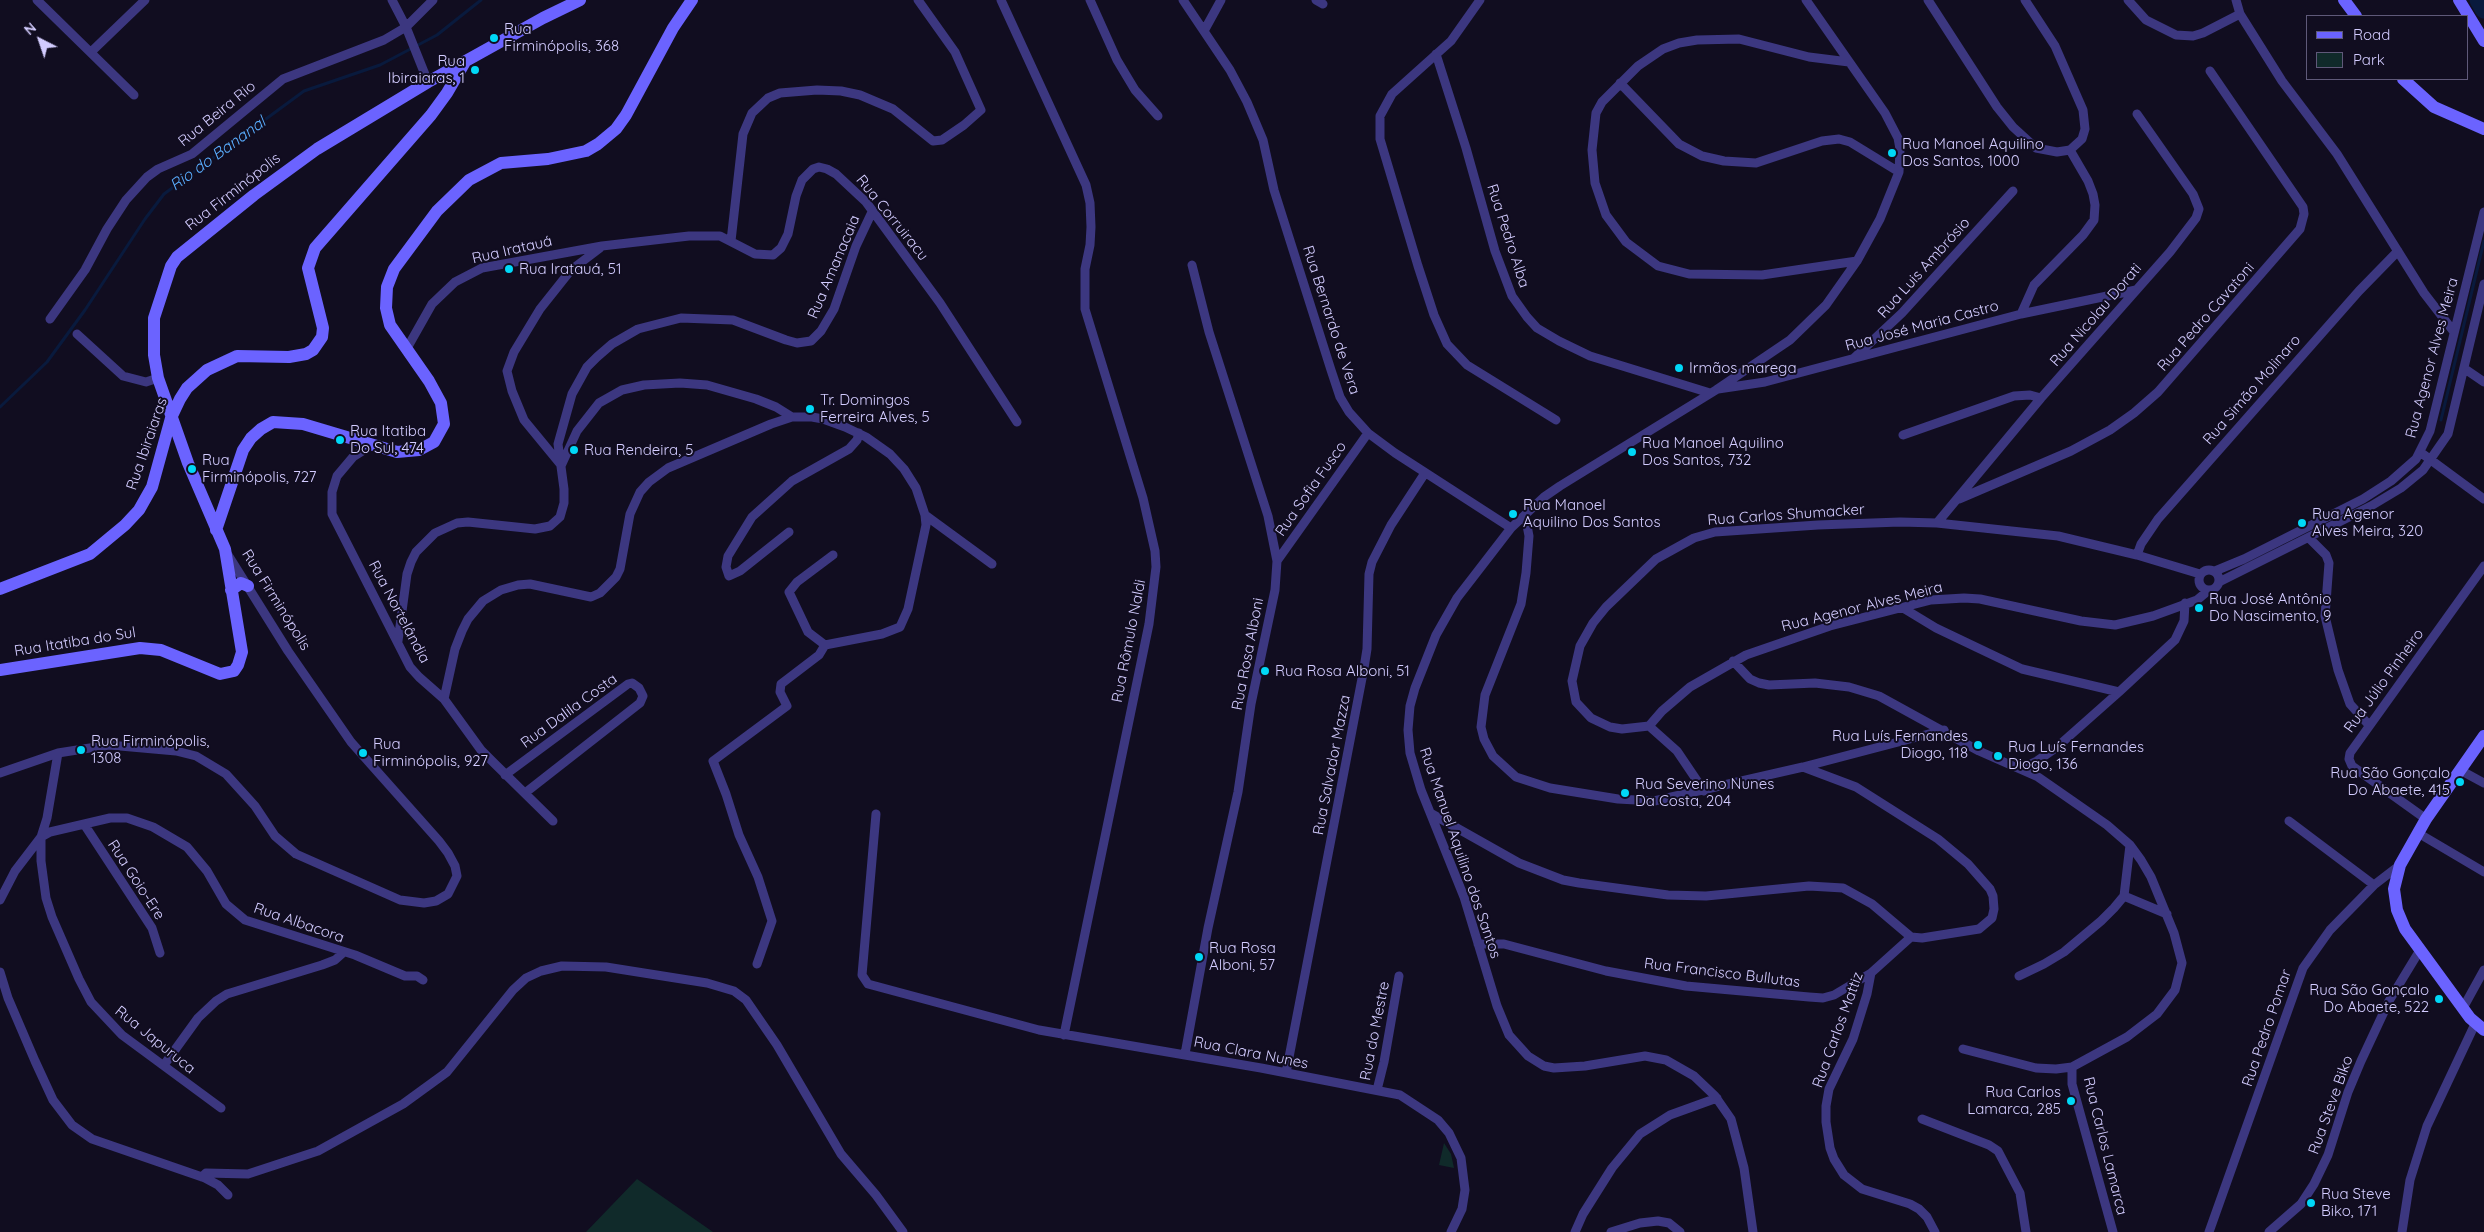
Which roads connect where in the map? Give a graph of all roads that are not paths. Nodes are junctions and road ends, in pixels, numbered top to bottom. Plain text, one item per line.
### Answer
1 (37, 0) edge
2 (392, 0) edge
3 (433, 0) edge
4 (578, 0) edge
5 (692, 0) edge
6 (918, 0) edge
7 (1001, 0) edge
8 (1090, 0) edge
9 (1183, 0) edge
10 (1221, 0) edge
11 (1480, 0) edge
12 (1806, 0) edge
13 (1928, 0) edge
14 (2025, 0) edge
15 (2128, 0) edge
16 (2236, 0) edge
17 (2344, 0) edge
18 (2459, 0) edge
19 (143, 1) edge
20 (2240, 14) junction
21 (2355, 15) edge
22 (2468, 15) edge
23 (2469, 16) edge
24 (406, 27) junction
25 (1204, 31) junction
26 (2484, 41) edge
27 (91, 52) junction
28 (1436, 54) junction
29 (1849, 62) junction
30 (2210, 71) dead end
31 (426, 78) junction
32 (449, 78) junction
33 (2404, 80) edge
34 (1620, 83) junction
35 (134, 95) dead end
36 (442, 100) junction
37 (2137, 114) dead end
38 (1158, 116) dead end
39 (2484, 129) edge
40 (2070, 150) junction
41 (1899, 172) junction
42 (2013, 190) dead end
43 (872, 212) junction
44 (2484, 212) edge
45 (732, 241) junction
46 (602, 246) junction
47 (2398, 252) junction
48 (1857, 261) junction
49 (1192, 265) dead end
50 (2484, 284) edge
51 (2136, 290) junction
52 (2020, 314) junction
53 (50, 319) dead end
54 (2479, 327) edge
55 (2454, 332) junction
56 (77, 334) dead end
57 (406, 350) junction
58 (1851, 360) junction
59 (2465, 369) junction
60 (158, 378) junction
61 (2484, 382) edge
62 (1713, 391) junction
63 (2041, 398) junction
64 (792, 417) junction
65 (171, 418) junction
66 (1556, 420) dead end
67 (1017, 422) dead end
68 (2430, 431) junction
69 (859, 433) junction
70 (1368, 433) junction
71 (2448, 434) junction
72 (1903, 435) dead end
73 (372, 445) junction
74 (2420, 452) junction
75 (2432, 459) junction
76 (561, 466) junction
77 (1425, 473) junction
78 (229, 491) junction
79 (1959, 499) junction
80 (2484, 499) edge
81 (208, 512) junction
82 (925, 515) junction
83 (1525, 515) junction
84 (1937, 523) junction
85 (1512, 528) junction
86 (216, 530) junction
87 (789, 532) dead end
88 (2309, 538) junction
89 (225, 549) junction
90 (833, 555) dead end
91 (2137, 555) junction
92 (1277, 561) junction
93 (992, 564) dead end
94 (2484, 566) edge
95 (2214, 571) junction
96 (2200, 574) junction
97 (2219, 582) junction
98 (248, 586) junction
99 (2205, 588) junction
100 (0, 589) edge
101 (231, 590) junction
102 (2188, 602) junction
103 (1903, 608) junction
104 (398, 641) junction
105 (825, 645) junction
106 (1733, 661) junction
107 (0, 670) edge
108 (2119, 692) junction
109 (444, 698) junction
110 (2368, 724) junction
111 (1649, 726) junction
112 (1944, 730) junction
113 (2484, 736) edge
114 (58, 753) junction
115 (1803, 767) junction
116 (2020, 768) junction
117 (2460, 770) junction
118 (0, 773) edge
119 (505, 775) junction
120 (2484, 783) edge
121 (1704, 790) junction
122 (525, 793) junction
123 (876, 814) dead end
124 (1431, 814) junction
125 (2426, 819) junction
126 (554, 821) dead end
127 (2289, 821) dead end
128 (84, 824) junction
129 (2418, 833) junction
130 (41, 837) junction
131 (2130, 845) junction
132 (2400, 865) junction
133 (2484, 872) edge
134 (2374, 885) junction
135 (2124, 896) junction
136 (0, 900) edge
137 (2167, 914) junction
138 (1912, 937) junction
139 (1478, 944) junction
140 (2420, 950) junction
141 (344, 952) junction
142 (160, 953) dead end
143 (758, 964) dead end
144 (2484, 970) edge
145 (0, 972) edge
146 (1871, 973) junction
147 (1399, 976) dead end
148 (2019, 976) dead end
149 (423, 980) dead end
150 (2463, 1008) junction
151 (2479, 1027) edge
152 (1064, 1035) junction
153 (1963, 1049) dead end
154 (1185, 1054) junction
155 (164, 1065) junction
156 (2072, 1067) junction
157 (1286, 1073) junction
158 (1377, 1090) junction
159 (1717, 1098) junction
160 (221, 1108) dead end
161 (1922, 1119) dead end
162 (202, 1177) junction
163 (228, 1195) dead end
164 (903, 1232) edge
165 (1452, 1232) edge
166 (1575, 1232) edge
167 (1612, 1232) edge
168 (1680, 1232) edge
169 (1752, 1232) edge
170 (1935, 1232) edge
171 (2026, 1232) edge
172 (2113, 1232) edge
173 (2209, 1232) edge
174 (2269, 1232) edge
175 (2402, 1232) edge

1 - 27 street
2 - 24 street
3 - 24 street, Rua Beira Rio
4 - 32 main road, Rua Firminópolis
5 - 57 main road
6 - 45 street
7 - 152 street, Rua Rômulo Naldi
8 - 38 street
9 - 25 street, Rua Bernardo de Vera
10 - 25 street
11 - 28 street
12 - 29 street, Rua Manuel Aquilino dos Santos
13 - 40 street
14 - 40 street
15 - 20 street
16 - 20 street
17 - 21 main road
18 - 22 main road
19 - 27 street
20 - 47 street
23 - 26 main road
24 - 31 street
24 - 53 street, Rua Beira Rio
25 - 70 street, Rua Bernardo de Vera
27 - 35 street
28 - 62 street, Rua Pedro Alba
28 - 66 street
29 - 34 street
29 - 41 street, Rua Manuel Aquilino dos Santos
30 - 79 street, Rua Pedro Cavatoni
31 - 32 main road, Rua Firminópolis
31 - 36 main road
31 - 60 main road, Rua Firminópolis
32 - 36 main road, Rua Ibiraiaras
33 - 39 main road
34 - 41 street
34 - 48 street
36 - 65 main road, Rua Ibiraiaras
37 - 51 street, Rua Nicolau Dorati
40 - 52 street
41 - 48 street, Rua Manuel Aquilino dos Santos
42 - 58 street, Rua Luis Ambrósio
43 - 45 street, Rua Corruiracu
43 - 67 street, Rua Corruiracu
43 - 76 street, Rua Amanacaia
44 - 55 street, Rua Agenor Alves Meira
45 - 46 street, Rua Iratauá
46 - 57 street, Rua Iratauá
46 - 76 street
47 - 55 street
47 - 91 street, Rua Simão Molinaro
48 - 62 street, Rua Manuel Aquilino dos Santos
49 - 92 street, Rua Rosa Alboni
50 - 54 street, Rua Agenor Alves Meira
51 - 52 street, Rua José Maria Castro
51 - 63 street, Rua Nicolau Dorati
52 - 58 street, Rua José Maria Castro
54 - 59 street, Rua Agenor Alves Meira
55 - 68 street, Rua Agenor Alves Meira
56 - 60 street
57 - 73 main road
58 - 62 street, Rua José Maria Castro
59 - 61 street
59 - 71 street, Rua Agenor Alves Meira
60 - 65 main road, Rua Firminópolis
62 - 83 street, Rua Manuel Aquilino dos Santos
63 - 72 street
63 - 79 street, Rua Nicolau Dorati
64 - 69 street
64 - 76 street
64 - 109 street
65 - 81 main road, Rua Firminópolis
65 - 100 main road, Rua Ibiraiaras
68 - 71 street
68 - 74 street, Rua Agenor Alves Meira
69 - 82 street
69 - 87 street
70 - 77 street, Rua Bernardo de Vera
70 - 92 street, Rua Sofia Fusco
71 - 75 street, Rua Agenor Alves Meira
73 - 78 main road
73 - 104 street, Rua Nortelândia
74 - 75 street
74 - 95 street, Rua Agenor Alves Meira
75 - 80 street
75 - 88 street, Rua Agenor Alves Meira
76 - 104 street, Rua Amanacaia
77 - 85 street, Rua Bernardo de Vera
77 - 157 street, Rua Salvador Mazza
78 - 81 main road
78 - 86 main road
79 - 84 street, Rua Nicolau Dorati
81 - 86 main road, Rua Firminópolis
82 - 93 street
82 - 105 street
83 - 85 street, Rua Manuel Aquilino dos Santos
83 - 121 street
84 - 91 street, Rua Carlos Shumacker
84 - 111 street, Rua Carlos Shumacker
85 - 124 street, Rua Manuel Aquilino dos Santos
86 - 89 main road, Rua Firminópolis
88 - 97 street, Rua Agenor Alves Meira
88 - 110 street
89 - 98 street, Rua Firminópolis
89 - 101 main road, Rua Itatiba do Sul
90 - 105 street
91 - 96 street, Rua Carlos Shumacker
92 - 154 street, Rua Rosa Alboni
94 - 110 street, Rua Júlio Pinheiro
95 - 96 street
95 - 97 street
96 - 99 street
97 - 99 street
98 - 101 main road
98 - 114 street, Rua Firminópolis
99 - 102 street, Rua Agenor Alves Meira
101 - 107 main road, Rua Itatiba do Sul
102 - 103 street, Rua Agenor Alves Meira
102 - 108 street
103 - 106 street, Rua Agenor Alves Meira
103 - 108 street
104 - 109 street, Rua Nortelândia
105 - 143 street
106 - 111 street, Rua Agenor Alves Meira
106 - 112 street
108 - 116 street
109 - 119 street, Rua Nortelândia
110 - 125 street, Rua Júlio Pinheiro
111 - 121 street
112 - 115 street
112 - 116 street
113 - 117 main road
114 - 118 street, Rua Firminópolis
114 - 130 street, Rua Japuruca
115 - 121 street
115 - 138 street
116 - 131 street
117 - 120 street
117 - 125 main road
119 - 122 street, Rua Nortelândia
119 - 122 street, Rua Dalila Costa
122 - 126 street, Rua Nortelândia
123 - 152 street, Rua Clara Nunes
124 - 138 street
124 - 139 street, Rua Manuel Aquilino dos Santos
125 - 129 main road
127 - 134 street
128 - 130 street, Rua Albacora
128 - 141 street, Rua Albacora
128 - 142 street, Rua Goio-Ere
129 - 132 main road
129 - 133 street
130 - 136 street
130 - 155 street, Rua Japuruca
131 - 135 street
131 - 137 street
132 - 134 street, Rua Pedro Pomar
132 - 140 main road
134 - 173 street, Rua Pedro Pomar
135 - 137 street
135 - 148 street
137 - 156 street
138 - 146 street, Rua Carlos Mattiz
139 - 146 street, Rua Francisco Bullutas
139 - 159 street, Rua Manuel Aquilino dos Santos
140 - 150 main road
140 - 174 street, Rua Steve Biko
141 - 149 street, Rua Albacora
141 - 155 street
144 - 150 street
145 - 162 street
146 - 170 street, Rua Carlos Mattiz
147 - 158 street, Rua do Mestre
150 - 151 main road
151 - 175 street
152 - 154 street, Rua Clara Nunes
153 - 156 street
154 - 157 street, Rua Clara Nunes
155 - 160 street, Rua Japuruca
156 - 172 street, Rua Carlos Lamarca
157 - 158 street, Rua Clara Nunes
158 - 165 street, Rua Clara Nunes
159 - 166 street
159 - 169 street, Rua Manuel Aquilino dos Santos
161 - 171 street
162 - 163 street
162 - 164 street
167 - 168 street

